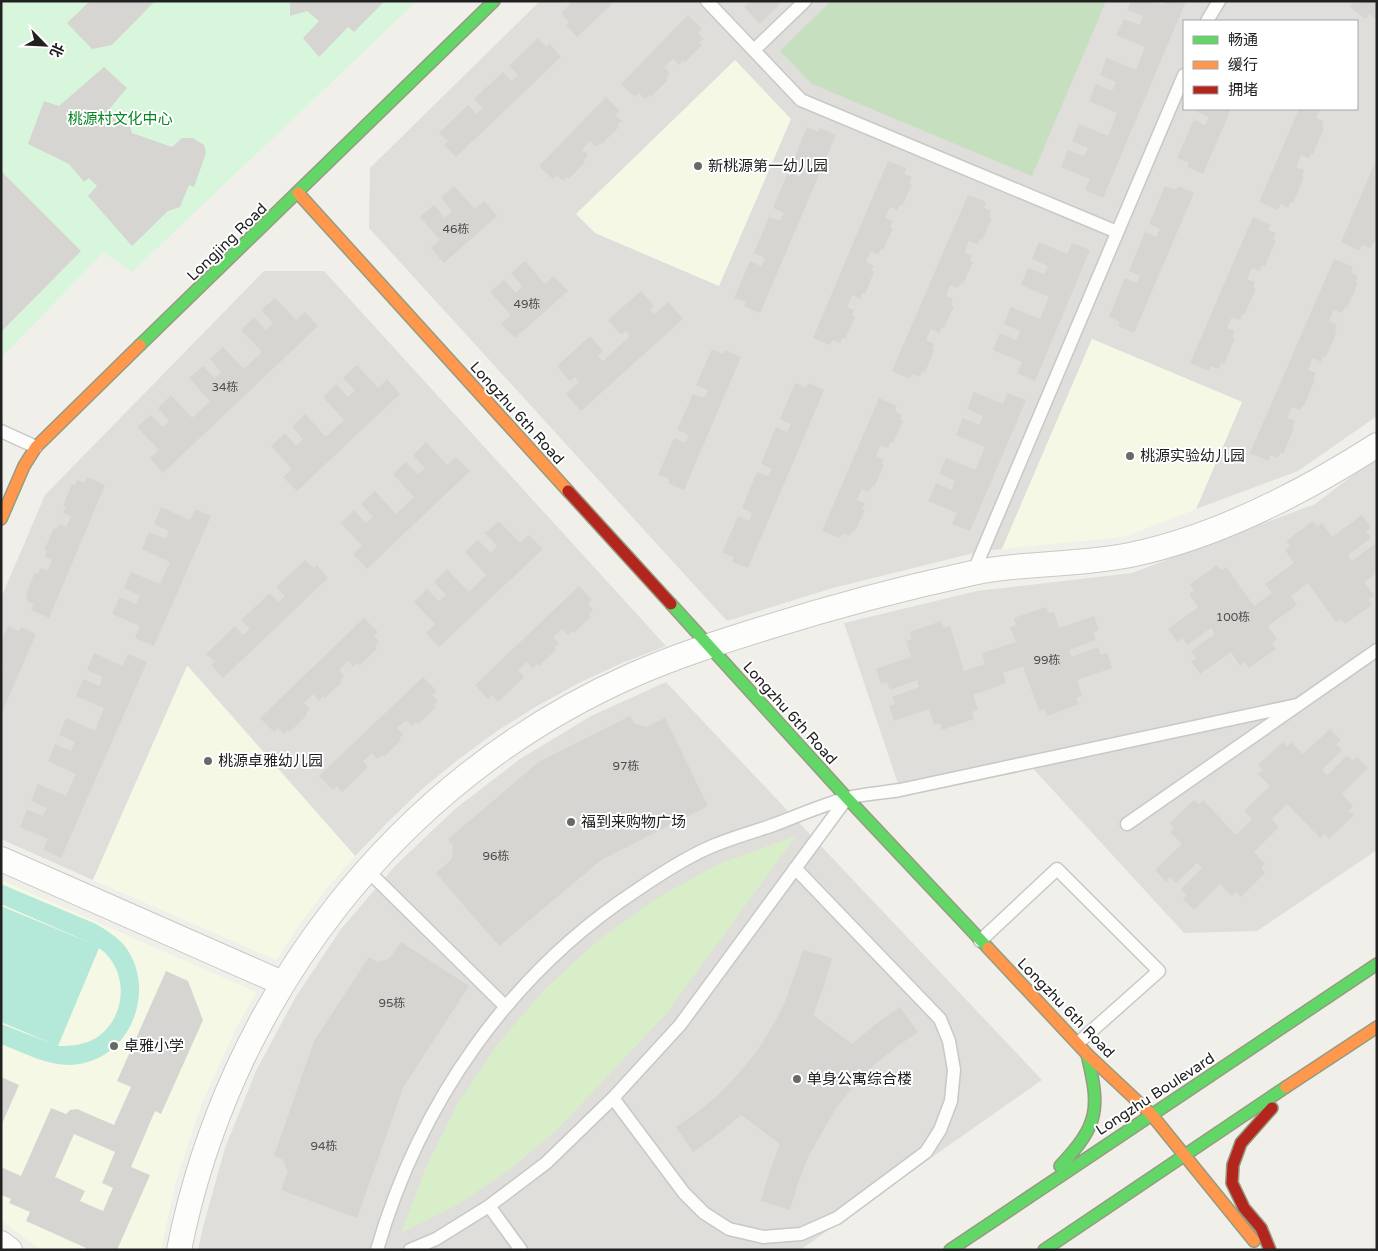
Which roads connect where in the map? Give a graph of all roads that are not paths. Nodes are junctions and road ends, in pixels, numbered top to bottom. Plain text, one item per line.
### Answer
1 (494, 1) edge
2 (707, 1) edge
3 (805, 1) edge
4 (1219, 1) edge
5 (1207, 20) edge
6 (754, 50) junction
7 (1183, 77) edge
8 (298, 194) junction
9 (1117, 232) junction
10 (1, 431) edge
11 (1377, 445) edge
12 (36, 447) junction
13 (1, 519) edge
14 (973, 573) junction
15 (708, 646) junction
16 (1377, 650) edge
17 (1297, 705) junction
18 (847, 798) junction
19 (1127, 824) dead end
20 (1, 859) edge
21 (795, 868) junction
22 (366, 870) junction
23 (980, 941) junction
24 (1377, 964) edge
25 (282, 983) junction
26 (505, 1006) junction
27 (1377, 1028) edge
28 (1078, 1043) junction
29 (1088, 1054) junction
30 (1298, 1079) junction
31 (613, 1098) junction
32 (1151, 1114) junction
33 (1183, 1155) junction
34 (1028, 1196) junction
35 (489, 1206) junction
36 (1, 1243) edge
37 (1258, 1246) edge
38 (10, 1250) edge
39 (179, 1250) edge
40 (377, 1250) edge
41 (410, 1250) edge
42 (522, 1250) edge
43 (950, 1250) edge
44 (1044, 1250) edge
45 (1244, 1250) edge
46 (1270, 1250) edge

1 - 8 street, Longjing Road
2 - 6 lane
3 - 6 lane
4 - 5 lane
6 - 9 lane
7 - 9 lane
8 - 12 street, Longjing Road
8 - 15 street, Longzhu 6th Road
9 - 14 lane
10 - 12 lane
11 - 14 street
12 - 13 street, Longjing Road
14 - 15 street
15 - 18 street, Longzhu 6th Road
15 - 22 street
16 - 17 lane
17 - 18 lane
17 - 19 lane
18 - 21 lane
18 - 23 street, Longzhu 6th Road
18 - 26 lane
20 - 25 street
21 - 31 lane
21 - 31 lane
22 - 25 street
22 - 26 lane
23 - 28 street, Longzhu 6th Road
23 - 28 lane
24 - 32 street, Longzhu Boulevard
25 - 39 street
26 - 40 lane
27 - 30 street
28 - 29 street, Longzhu 6th Road
29 - 32 street, Longzhu 6th Road
29 - 34 street
30 - 33 street
30 - 46 street
31 - 35 lane
32 - 33 street, Longzhu 6th Road
32 - 34 street, Longzhu Boulevard
33 - 37 street, Longzhu 6th Road
33 - 44 street
34 - 43 street, Longzhu Boulevard
35 - 41 lane
35 - 42 lane
36 - 38 street
37 - 45 lane

